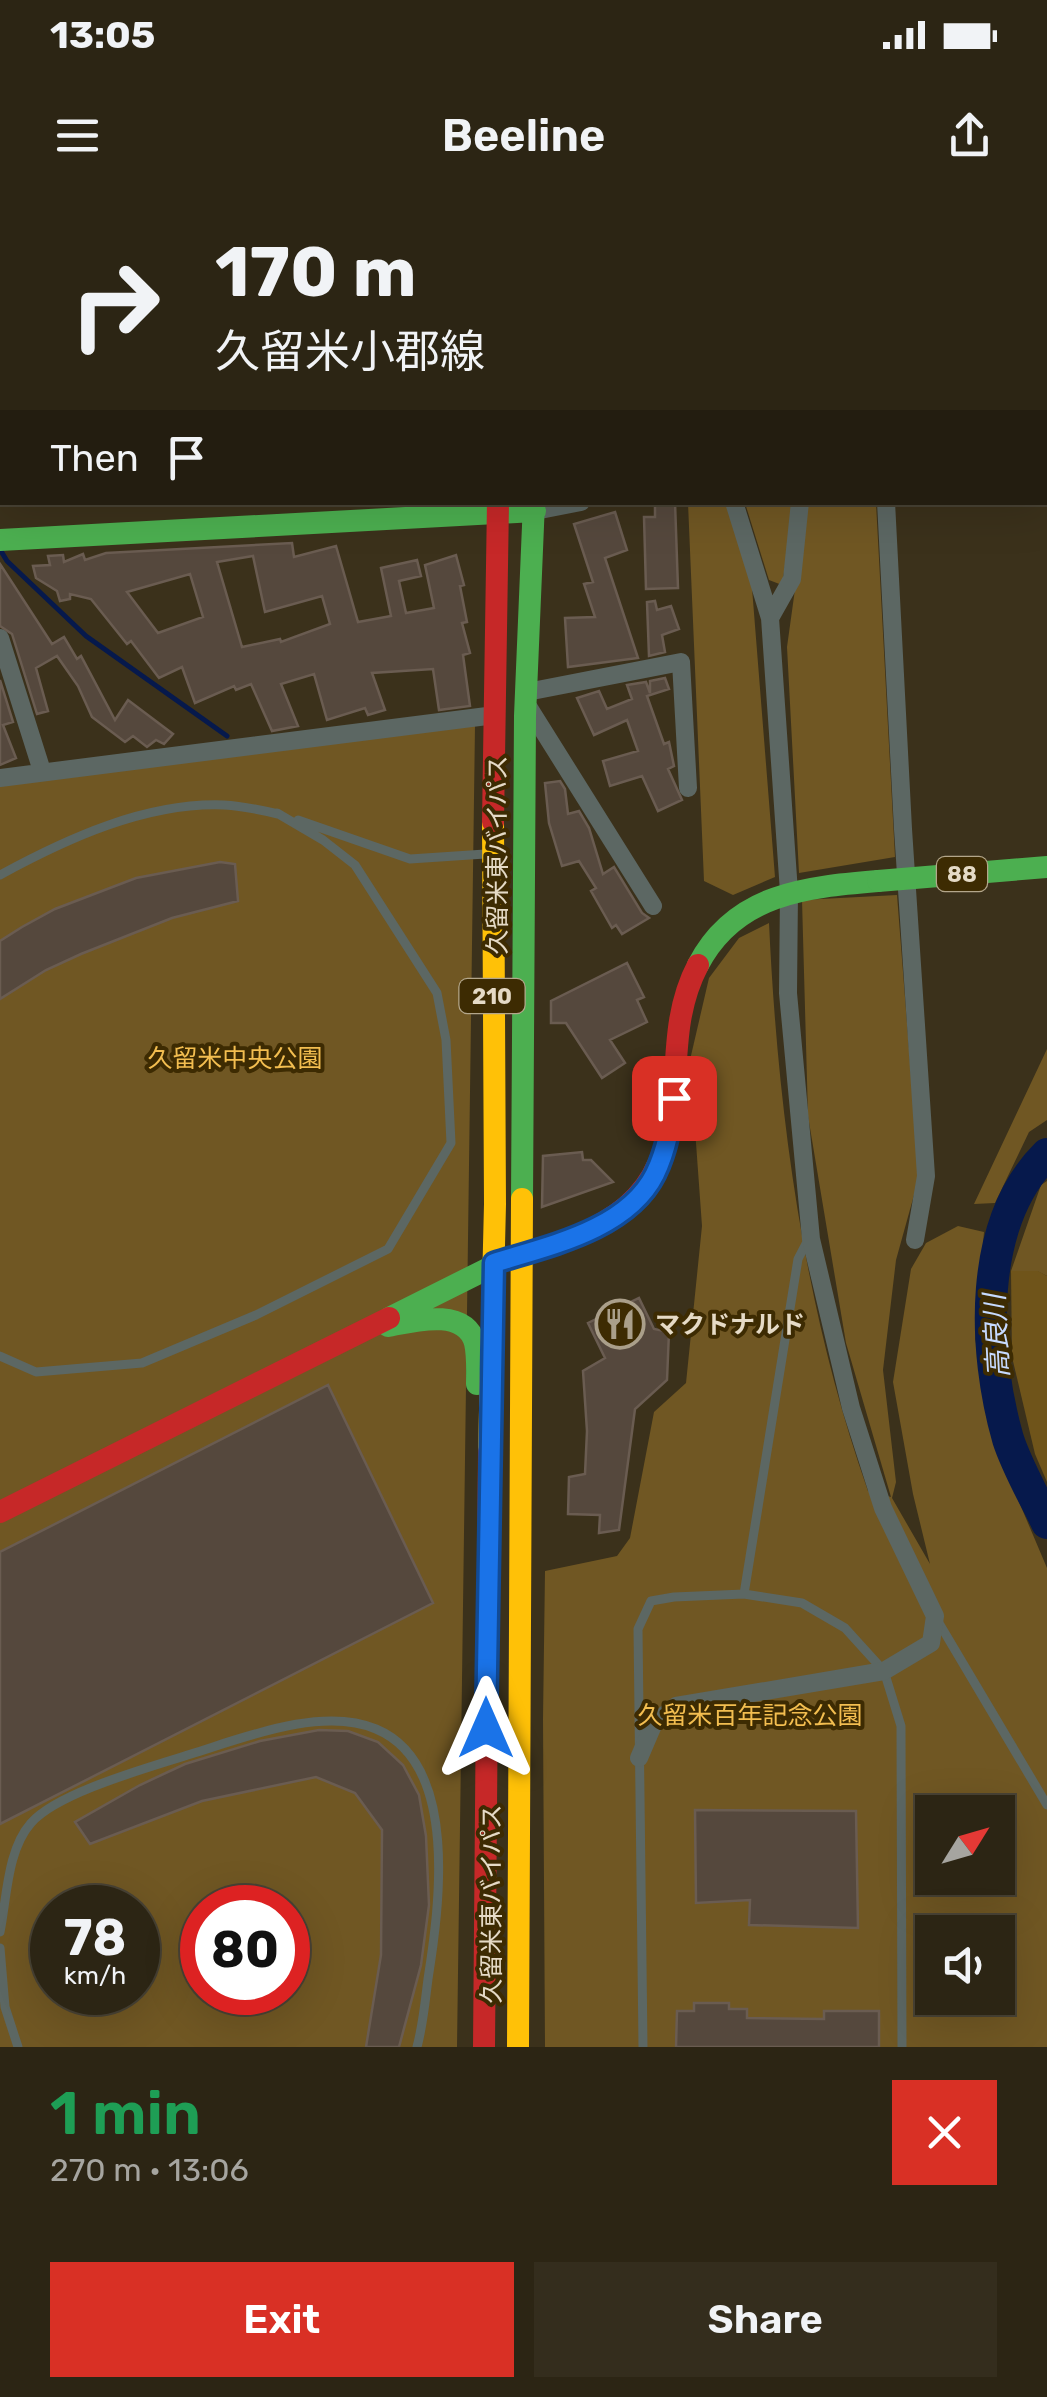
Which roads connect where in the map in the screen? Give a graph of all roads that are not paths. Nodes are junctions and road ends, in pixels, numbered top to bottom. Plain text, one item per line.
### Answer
1 (735, 505) edge
2 (800, 505) edge
3 (886, 505) edge
4 (498, 507) edge
5 (534, 507) edge
6 (0, 540) edge
7 (770, 618) junction
8 (0, 638) edge
9 (527, 663) junction
10 (528, 692) junction
11 (495, 715) junction
12 (42, 771) junction
13 (0, 778) edge
14 (688, 788) dead end
15 (276, 813) junction
16 (493, 852) junction
17 (1047, 867) edge
18 (0, 875) edge
19 (800, 890) junction
20 (653, 906) dead end
21 (810, 1236) junction
22 (915, 1240) dead end
23 (524, 1254) junction
24 (494, 1263) junction
25 (359, 1332) junction
26 (0, 1356) edge
27 (488, 1488) junction
28 (0, 1512) edge
29 (744, 1594) junction
30 (935, 1616) junction
31 (884, 1671) junction
32 (639, 1758) junction
33 (1047, 1805) edge
34 (0, 1932) edge
35 (0, 1948) edge
36 (18, 2047) edge
37 (416, 2047) edge
38 (484, 2047) edge
39 (518, 2047) edge
40 (644, 2047) edge
41 (902, 2047) edge

1 - 7 street
2 - 7 street
3 - 22 street
4 - 5 main road
4 - 6 main road
4 - 11 main road, 久留米東バイパス / 210
5 - 9 main road, 久留米東バイパス / 210
7 - 19 street
8 - 12 street
9 - 10 street
9 - 23 main road, 久留米東バイパス / 210
10 - 14 street
10 - 20 street
11 - 12 street
11 - 16 main road, 久留米東バイパス / 210
12 - 13 street
15 - 16 lane
15 - 18 lane
15 - 26 lane
16 - 24 main road, 久留米東バイパス / 210
17 - 19 main road, 88, bridge
19 - 21 street
19 - 23 main road, 88
21 - 29 lane
21 - 30 street
23 - 24 main road
23 - 39 main road, 久留米東バイパス / 210
24 - 25 main road
24 - 27 main road, 久留米東バイパス / 210
25 - 27 main road
25 - 28 main road
27 - 38 main road, 久留米東バイパス / 210
29 - 31 lane
29 - 32 lane
30 - 31 street
30 - 33 lane
31 - 32 street
31 - 41 lane
32 - 40 lane
34 - 37 lane
35 - 36 lane

